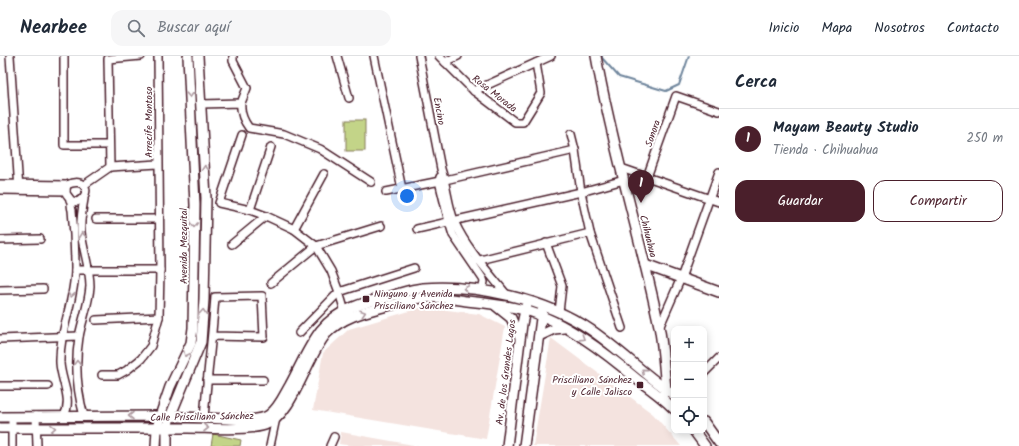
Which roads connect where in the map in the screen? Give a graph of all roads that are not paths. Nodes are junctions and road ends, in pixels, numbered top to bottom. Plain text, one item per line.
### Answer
1 (10, 56) edge
2 (64, 56) edge
3 (141, 56) edge
4 (158, 56) edge
5 (188, 56) edge
6 (198, 56) edge
7 (233, 56) edge
8 (337, 56) edge
9 (374, 56) edge
10 (419, 56) edge
11 (439, 56) edge
12 (458, 56) edge
13 (551, 56) edge
14 (596, 56) edge
15 (445, 59) edge
16 (536, 63) junction
17 (474, 91) junction
18 (349, 98) dead end
19 (241, 103) junction
20 (201, 104) junction
21 (719, 111) edge
22 (571, 134) dead end
23 (242, 135) dead end
24 (109, 145) junction
25 (271, 147) dead end
26 (575, 150) junction
27 (158, 164) junction
28 (110, 168) junction
29 (621, 168) junction
30 (719, 172) edge
31 (324, 174) dead end
32 (647, 177) junction
33 (624, 180) junction
34 (442, 181) junction
35 (371, 182) dead end
36 (0, 184) edge
37 (84, 185) junction
38 (18, 187) junction
39 (66, 188) junction
40 (402, 189) junction
41 (0, 190) edge
42 (386, 192) dead end
43 (581, 192) junction
44 (84, 199) junction
45 (710, 199) junction
46 (70, 200) junction
47 (719, 202) edge
48 (250, 210) junction
49 (266, 216) junction
50 (96, 219) dead end
51 (159, 219) junction
52 (452, 222) junction
53 (381, 226) dead end
54 (294, 229) junction
55 (417, 229) dead end
56 (590, 234) junction
57 (40, 239) dead end
58 (0, 240) edge
59 (546, 243) junction
60 (232, 244) dead end
61 (316, 246) junction
62 (475, 261) junction
63 (644, 265) junction
64 (414, 268) dead end
65 (75, 270) junction
66 (160, 270) junction
67 (89, 271) junction
68 (681, 278) junction
69 (271, 283) dead end
70 (43, 289) dead end
71 (0, 290) edge
72 (482, 291) junction
73 (339, 292) junction
74 (719, 292) edge
75 (507, 295) junction
76 (528, 300) junction
77 (493, 304) junction
78 (544, 306) junction
79 (525, 310) junction
80 (559, 312) junction
81 (346, 314) junction
82 (541, 316) junction
83 (160, 318) junction
84 (96, 320) dead end
85 (564, 328) junction
86 (622, 328) dead end
87 (659, 328) junction
88 (299, 333) dead end
89 (79, 336) junction
90 (212, 336) junction
91 (538, 336) junction
92 (62, 337) junction
93 (0, 339) edge
94 (520, 339) junction
95 (719, 358) edge
96 (707, 370) edge
97 (102, 375) dead end
98 (78, 379) junction
99 (64, 380) junction
100 (207, 380) junction
101 (262, 380) dead end
102 (0, 386) edge
103 (48, 386) dead end
104 (667, 391) edge
105 (671, 401) edge
106 (36, 416) junction
107 (64, 416) junction
108 (84, 416) junction
109 (160, 416) junction
110 (0, 417) edge
111 (12, 417) junction
112 (170, 417) junction
113 (276, 418) junction
114 (204, 419) junction
115 (707, 426) edge
116 (0, 428) edge
117 (12, 428) junction
118 (36, 428) junction
119 (167, 428) junction
120 (157, 429) junction
121 (696, 434) edge
122 (334, 437) dead end
123 (719, 443) edge
124 (12, 446) edge
125 (37, 446) edge
126 (156, 446) edge
127 (167, 446) edge
128 (270, 446) edge
129 (330, 446) edge
130 (507, 446) edge
131 (524, 446) edge
132 (705, 446) edge

1 - 38 street
2 - 24 street
3 - 24 street
4 - 27 street, Arrecife Montoso
5 -> 109 street, Avenida Mezquital
6 - 20 street
7 - 19 street
8 - 18 street
9 - 40 street
10 - 34 street, Encino
11 - 15 street, Rosa Morada
12 - 15 street
13 - 16 street
14 - 29 street, Chihuahua
15 - 17 street, Rosa Morada
16 - 17 street
16 - 17 street, Rosa Morada
19 - 20 street
19 - 35 street
112 -> 20 street
21 - 32 street, Sonora
22 - 26 street
23 - 48 street
24 - 28 street
25 - 48 street
26 - 34 street
26 - 43 street
27 - 28 street, Arrecife Montoso
27 - 51 street
28 - 37 street
29 - 32 street
29 - 33 street, Chihuahua
30 - 45 street
31 - 54 street
32 - 45 street
33 - 43 street
33 - 63 street, Chihuahua
34 - 40 street
34 - 52 street
36 - 38 street
37 - 39 street
37 - 44 street
38 - 39 street
38 - 41 street
39 - 46 street
40 - 42 street
43 - 52 street
43 - 56 street
44 - 46 street
67 -> 44 street
45 - 47 street
45 - 68 street
46 - 65 street
48 - 49 street
49 - 54 street
49 - 60 street
50 - 51 street
51 - 66 street
52 - 55 street
52 - 62 street
53 - 61 street
54 - 61 street
56 - 59 street
56 - 86 street
57 - 58 street
59 - 62 street
59 - 80 street
61 - 69 street
61 - 73 street
62 - 72 street
62 - 75 street
63 - 68 street
63 - 87 street, Chihuahua
64 - 73 street
65 - 67 street
65 -> 92 street
66 - 67 street
66 - 83 street
67 - 89 street
68 - 74 street
68 - 87 street
70 - 71 street
72 - 75 street, Calle Prisciliano Sánchez
72 -> 81 street, Calle Prisciliano Sánchez
73 - 81 street
73 - 88 street
75 - 76 street, Calle Prisciliano Sánchez
76 - 78 street, Calle Prisciliano Sánchez
76 - 79 street, Av. de los Grandes Lagos
77 - 79 street, Calle Prisciliano Sánchez
81 -> 77 street, Calle Prisciliano Sánchez
77 - 94 street
78 - 80 street, Calle Prisciliano Sánchez
78 - 82 street
79 - 82 street, Calle Prisciliano Sánchez
79 - 94 street, Av. de los Grandes Lagos
104 -> 80 street, Calle Prisciliano Sánchez
81 - 113 street, Calle Prisciliano Sánchez
81 - 114 street, Calle Prisciliano Sánchez
82 - 85 street, Calle Prisciliano Sánchez
82 - 91 street
83 - 84 street
83 - 97 street
85 - 91 street
85 -> 104 street, Calle Prisciliano Sánchez
87 - 104 street, Chihuahua
89 - 92 street
98 -> 89 street
90 - 90 street
90 - 100 street
91 - 131 street
92 - 93 street
92 - 99 street
94 - 130 street, Av. de los Grandes Lagos
95 - 96 street
98 - 99 street
98 - 108 street
99 - 107 street
100 - 101 street
100 - 114 street
102 - 103 street
104 - 105 street, Calle Prisciliano Sánchez
106 - 107 street, Calle Prisciliano Sánchez
106 - 111 street, Calle Prisciliano Sánchez
106 - 118 street
107 - 108 street, Calle Prisciliano Sánchez
109 -> 108 street, Calle Prisciliano Sánchez
109 - 112 street, Calle Prisciliano Sánchez
109 - 120 street, Avenida Mezquital
110 - 111 street, Calle Prisciliano Sánchez
111 - 117 street
112 - 114 street, Calle Prisciliano Sánchez
112 - 119 street
119 -> 113 street, Calle Prisciliano Sánchez
113 - 128 street
115 - 123 street
116 - 117 street, Calle Prisciliano Sánchez
117 - 118 street, Calle Prisciliano Sánchez
117 - 124 street
118 -> 120 street, Calle Prisciliano Sánchez
118 - 125 street
119 - 120 street, Calle Prisciliano Sánchez
119 - 127 street
120 - 126 street, Avenida Mezquital
121 - 132 street
122 - 129 street

